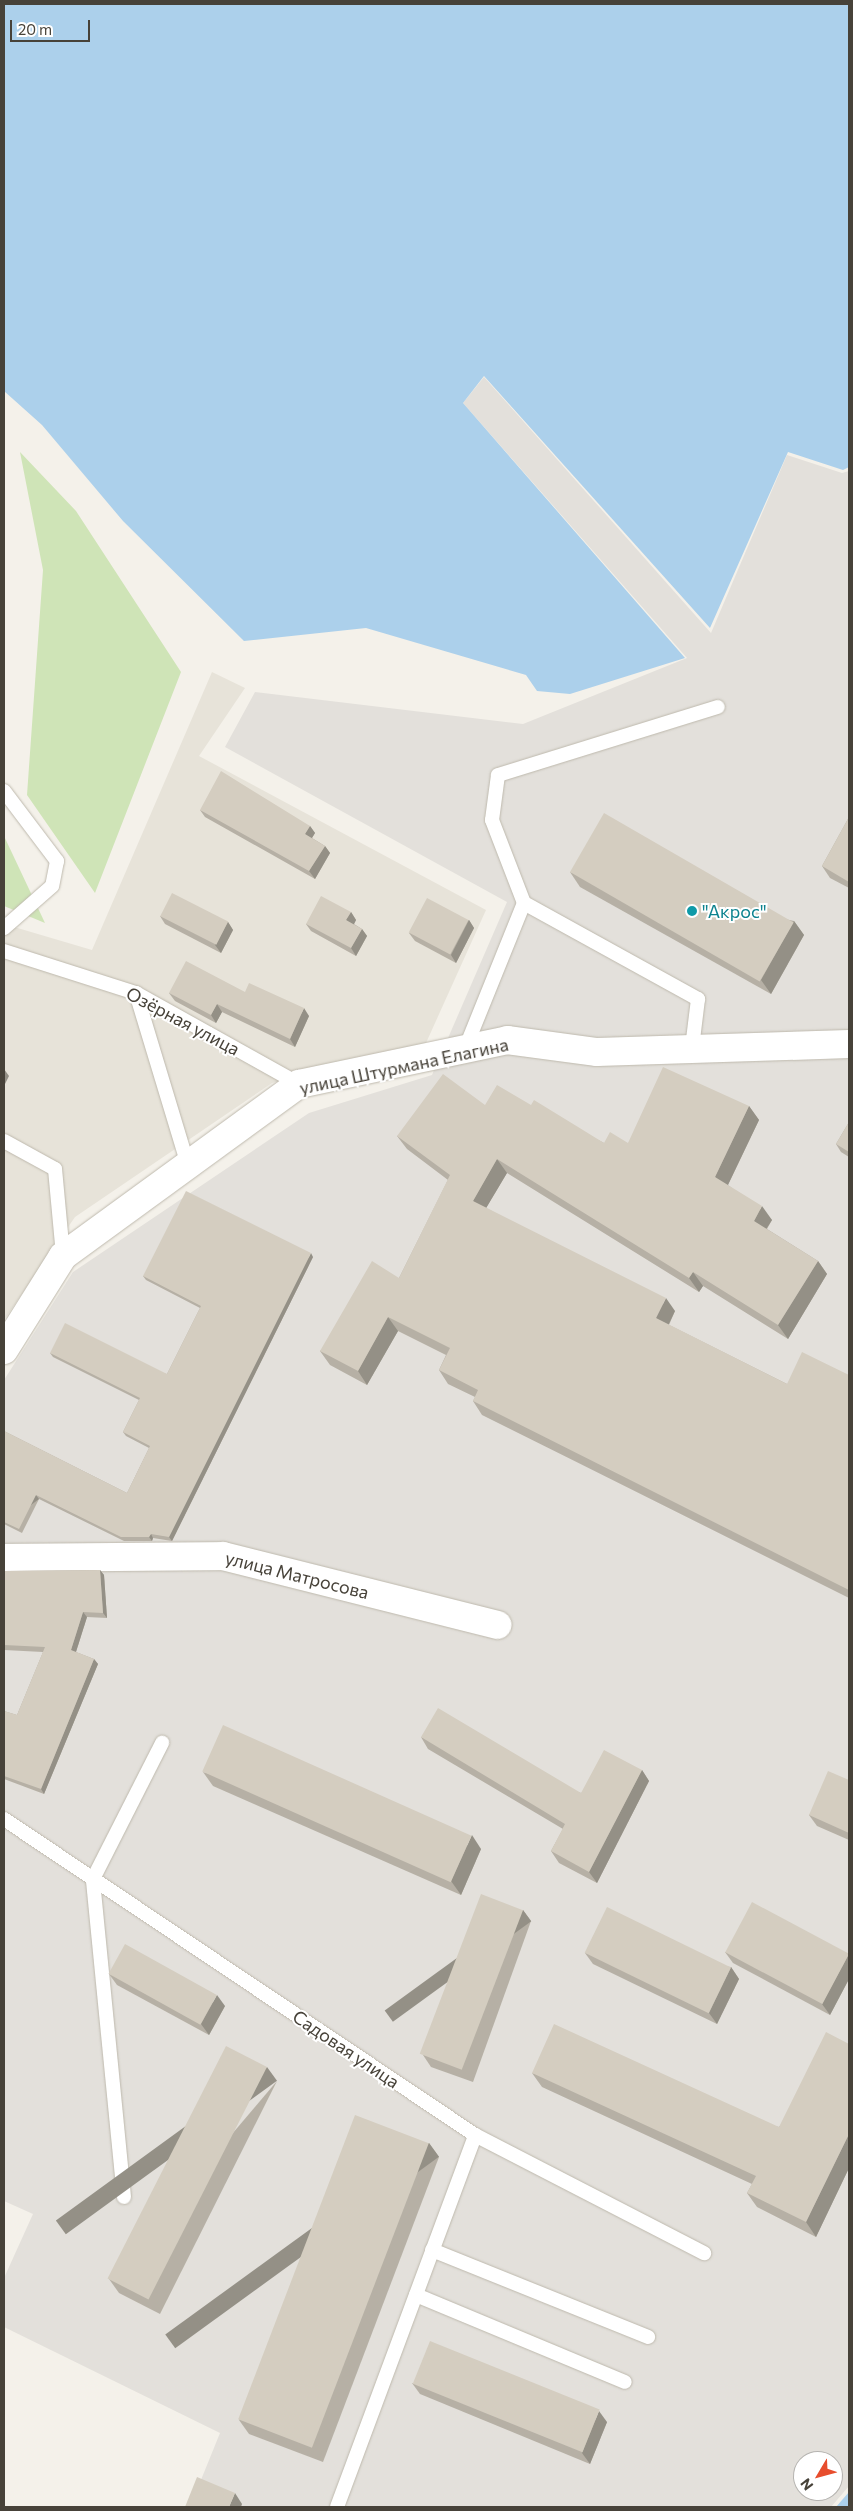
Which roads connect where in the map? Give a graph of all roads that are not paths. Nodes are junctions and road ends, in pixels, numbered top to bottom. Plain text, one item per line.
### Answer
1 (718, 707) dead end
2 (4, 791) edge
3 (524, 904) junction
4 (4, 928) edge
5 (4, 951) edge
6 (136, 993) junction
7 (849, 1044) edge
8 (692, 1048) junction
9 (466, 1049) junction
10 (299, 1084) junction
11 (4, 1141) edge
12 (188, 1165) junction
13 (62, 1256) junction
14 (4, 1350) edge
15 (4, 1558) edge
16 (498, 1625) dead end
17 (162, 1743) dead end
18 (4, 1819) edge
19 (92, 1879) junction
20 (475, 2135) junction
21 (124, 2197) dead end
22 (432, 2250) junction
23 (704, 2253) dead end
24 (416, 2295) junction
25 (648, 2337) dead end
26 (625, 2382) dead end
27 (337, 2507) edge

1 - 3 lane
2 - 4 lane
3 - 8 lane
3 - 9 lane
5 - 6 lane, Озёрная улица
6 - 10 lane, Озёрная улица
6 - 12 lane
7 - 8 street, улица Штурмана Елагина
8 - 9 street, улица Штурмана Елагина
9 - 10 street, улица Штурмана Елагина
10 - 12 street, улица Штурмана Елагина
11 - 13 lane
12 - 13 street, улица Штурмана Елагина
13 - 14 street, улица Штурмана Елагина
15 - 16 street, улица Матросова
17 - 19 lane
18 - 19 lane, Садовая улица
19 - 20 lane, Садовая улица
19 - 21 lane
20 - 22 lane
20 - 23 lane, Садовая улица
22 - 24 lane
22 - 25 lane
24 - 26 lane
24 - 27 lane

